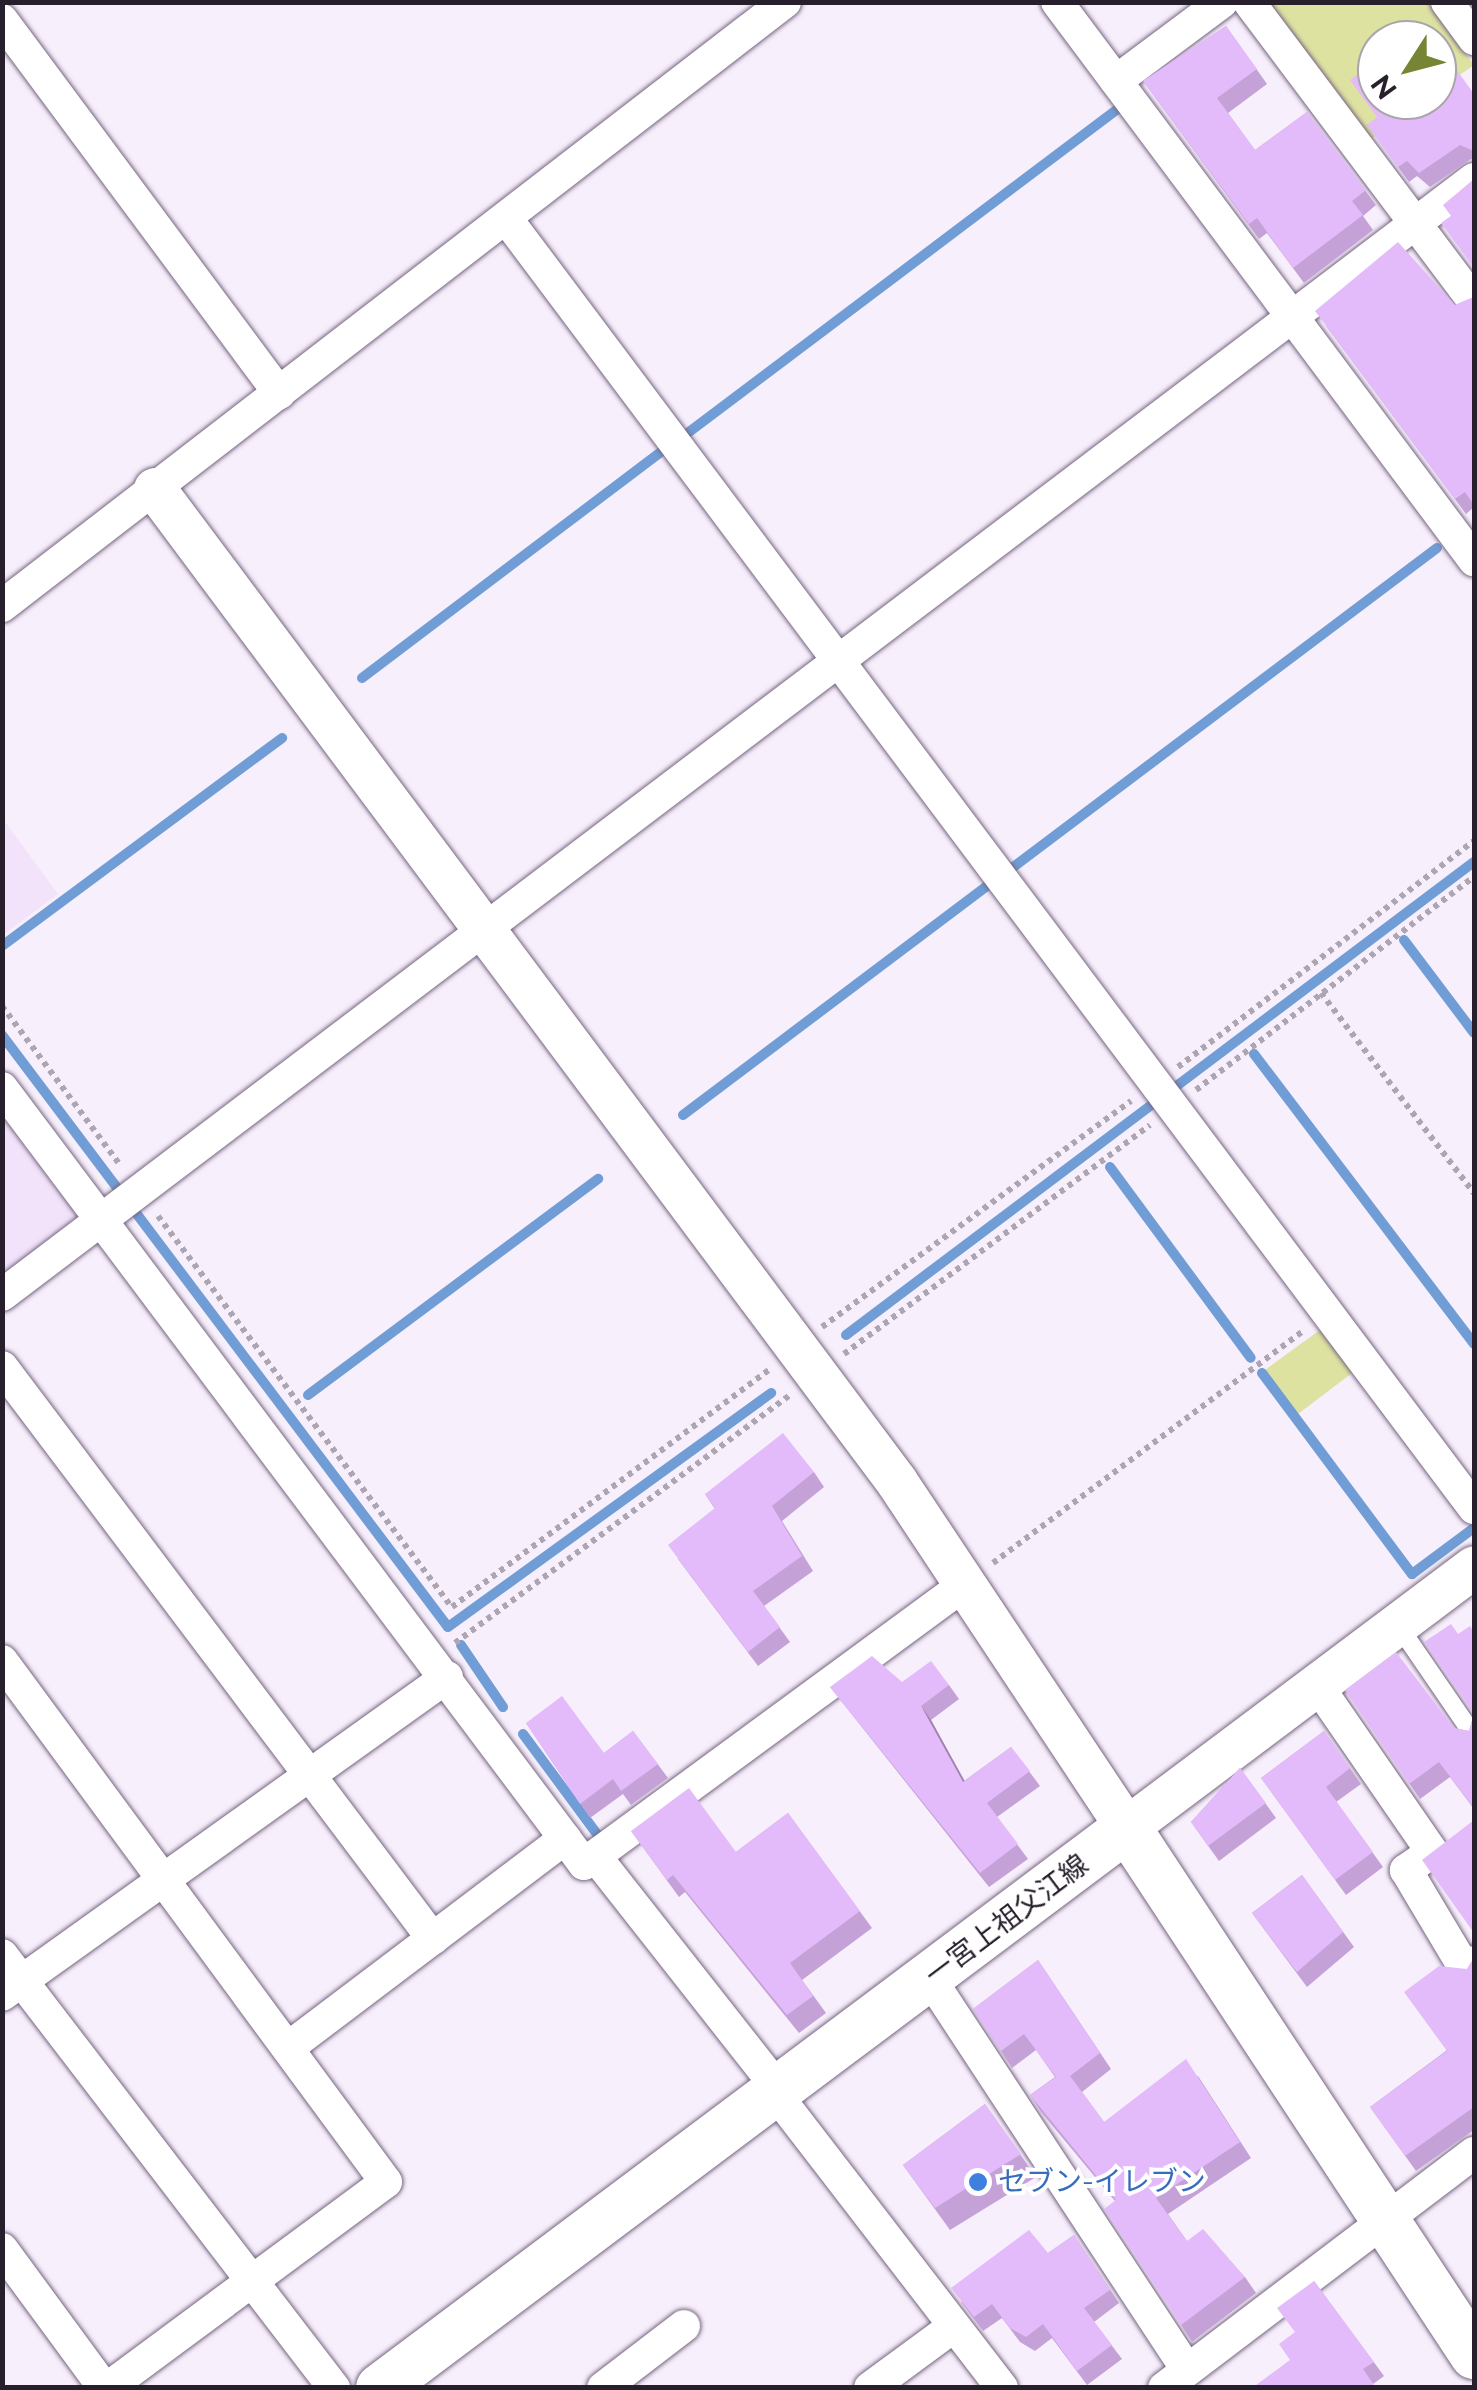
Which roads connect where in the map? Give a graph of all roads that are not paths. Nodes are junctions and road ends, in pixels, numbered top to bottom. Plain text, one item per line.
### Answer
1 (20, 2) edge
2 (786, 2) edge
3 (1057, 2) edge
4 (1222, 2) edge
5 (1249, 2) edge
6 (1447, 2) edge
7 (746, 15) edge
8 (2, 18) edge
9 (1474, 39) edge
10 (1116, 82) junction
11 (1474, 179) edge
12 (506, 218) junction
13 (1415, 223) junction
14 (1474, 302) edge
15 (1291, 315) junction
16 (280, 393) junction
17 (155, 490) junction
18 (1474, 560) edge
19 (2, 606) edge
20 (837, 659) junction
21 (480, 929) junction
22 (2, 1088) edge
23 (123, 1200) junction
24 (2, 1295) edge
25 (2, 1367) edge
26 (1474, 1508) edge
27 (1474, 1567) edge
28 (964, 1585) junction
29 (1398, 1624) junction
30 (2, 1662) edge
31 (441, 1668) junction
32 (1317, 1686) junction
33 (1474, 1736) edge
34 (310, 1774) junction
35 (1128, 1828) junction
36 (565, 1838) junction
37 (595, 1856) junction
38 (165, 1877) junction
39 (434, 1939) junction
40 (1474, 1962) edge
41 (9, 1977) edge
42 (930, 1978) junction
43 (289, 2047) junction
44 (777, 2092) junction
45 (1474, 2154) edge
46 (1386, 2220) junction
47 (2, 2249) edge
48 (252, 2281) junction
49 (684, 2326) dead end
50 (954, 2326) junction
51 (1474, 2355) edge
52 (1184, 2382) edge
53 (106, 2388) edge
54 (334, 2388) edge
55 (380, 2388) edge
56 (603, 2388) edge
57 (870, 2388) edge
58 (1002, 2388) edge

1 - 8 street
2 - 7 street
3 - 10 street
4 - 10 street
5 - 13 street
6 - 9 street
7 - 12 street
8 - 16 street
10 - 15 street
11 - 13 street
12 - 16 street
12 - 20 street
13 - 14 street
13 - 15 street
15 - 18 street
15 - 20 street
16 - 17 street
17 - 19 street
17 - 21 street
20 - 21 street
20 - 26 street
21 - 23 street
21 - 28 street
22 - 23 street
23 - 24 street
23 - 31 street
25 - 34 street
27 - 29 street
28 - 35 street
28 - 37 street
29 - 32 street
29 - 33 lane
30 - 38 street
31 - 34 street
31 - 36 street
32 - 35 street
32 - 40 street
34 - 38 street
34 - 39 street
35 - 42 main road, 一宮上祖父江線
35 - 46 main road
36 - 37 street
36 - 39 street
37 - 44 street
38 - 41 street
38 - 43 street
39 - 43 street
41 - 48 street
42 - 44 main road, 一宮上祖父江線
42 - 52 street
43 - 48 street
44 - 50 street
44 - 55 main road, 一宮上祖父江線
45 - 46 street
46 - 51 main road
46 - 52 street
47 - 53 street
48 - 53 street
48 - 54 street
49 - 56 street
50 - 57 street
50 - 58 street

